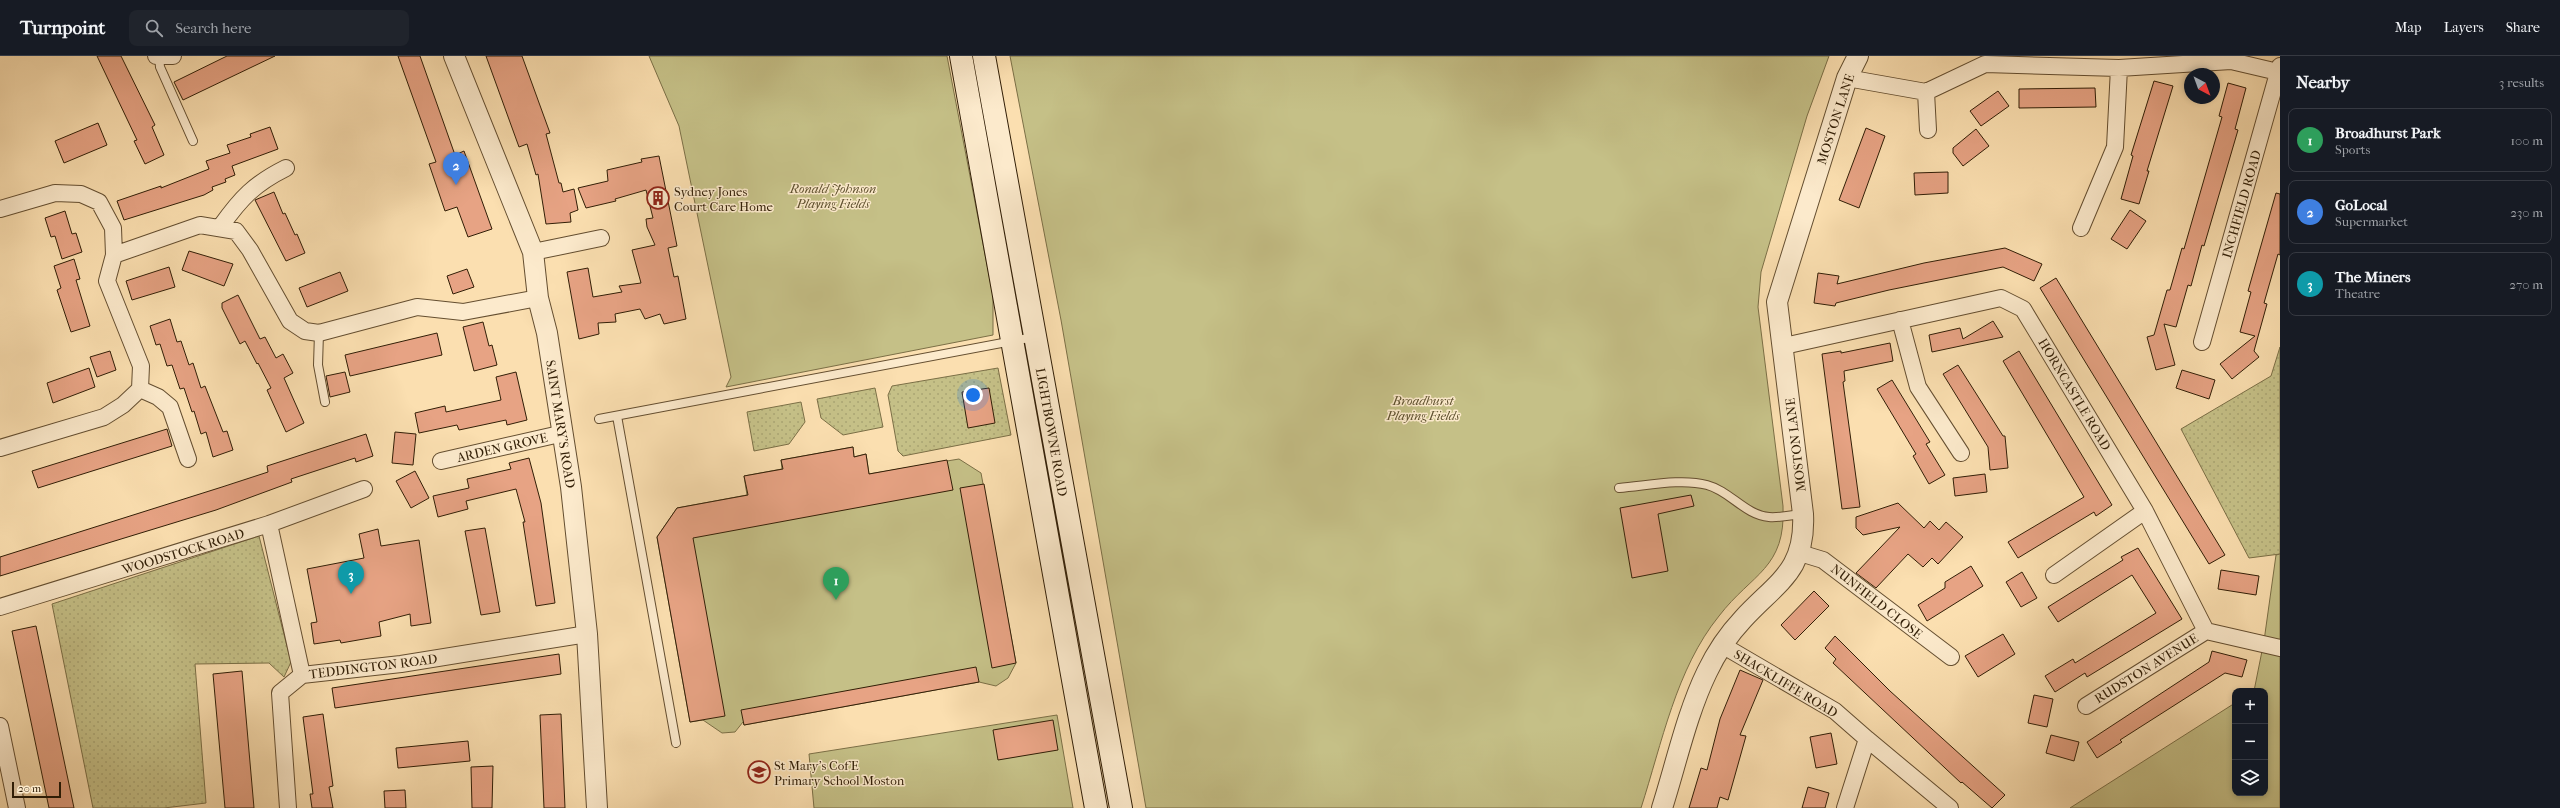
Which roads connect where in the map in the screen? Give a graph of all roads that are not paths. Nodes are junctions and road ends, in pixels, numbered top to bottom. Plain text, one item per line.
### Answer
1 (163, 56) edge
2 (454, 56) edge
3 (961, 56) edge
4 (984, 56) edge
5 (1858, 56) edge
6 (2119, 68) junction
7 (2279, 69) edge
8 (1847, 78) junction
9 (1926, 92) junction
10 (1928, 130) dead end
11 (193, 141) dead end
12 (286, 168) dead end
13 (0, 208) edge
14 (221, 226) junction
15 (2081, 228) dead end
16 (601, 238) dead end
17 (533, 252) junction
18 (114, 255) junction
19 (538, 298) junction
20 (1900, 320) junction
21 (319, 333) junction
22 (1034, 337) junction
23 (1013, 341) junction
24 (2202, 342) dead end
25 (1784, 346) junction
26 (140, 389) junction
27 (325, 402) dead end
28 (618, 416) junction
29 (599, 419) dead end
30 (564, 433) junction
31 (0, 448) edge
32 (1961, 453) dead end
33 (188, 459) dead end
34 (441, 461) dead end
35 (1619, 488) dead end
36 (364, 489) dead end
37 (2145, 511) junction
38 (1803, 514) junction
39 (270, 524) junction
40 (1800, 553) junction
41 (2054, 575) dead end
42 (0, 607) edge
43 (2206, 631) junction
44 (587, 634) junction
45 (1722, 645) junction
46 (2280, 648) edge
47 (1951, 658) dead end
48 (302, 675) junction
49 (2086, 706) dead end
50 (0, 726) edge
51 (1867, 740) junction
52 (676, 743) dead end
53 (17, 808) edge
54 (288, 808) edge
55 (597, 808) edge
56 (1096, 808) edge
57 (1121, 808) edge
58 (1662, 808) edge
59 (1845, 808) edge
60 (1950, 808) edge

1 - 11 lane
2 - 17 street, SAINT MARY'S ROAD
3 - 23 main road, LIGHTBOWNE ROAD
4 - 22 main road, LIGHTBOWNE ROAD
5 - 8 street, MOSTON LANE
6 - 7 street
6 - 9 street
6 - 15 street
7 - 24 street, INCHFIELD ROAD
8 - 9 street
8 - 25 street, MOSTON LANE
9 - 10 street
12 - 14 street
13 - 18 street
14 - 18 street
14 - 21 street
16 - 17 street
17 - 19 street, SAINT MARY'S ROAD
18 - 26 street
19 - 21 street
19 - 30 street, SAINT MARY'S ROAD
20 - 25 street, HORNCASTLE ROAD
20 - 32 street
20 - 37 street, HORNCASTLE ROAD
21 - 27 lane
22 - 23 lane
22 - 57 main road, LIGHTBOWNE ROAD
23 - 28 lane
23 - 56 main road, LIGHTBOWNE ROAD
25 - 38 street, MOSTON LANE
26 - 31 street
26 - 33 street
28 - 29 lane
28 - 52 lane
30 - 34 street, ARDEN GROVE
30 - 44 street, SAINT MARY'S ROAD
35 - 38 lane
36 - 39 street, WOODSTOCK ROAD
37 - 41 street
37 - 43 street, HORNCASTLE ROAD
38 - 40 street, MOSTON LANE
39 - 42 street, WOODSTOCK ROAD
39 - 48 street
40 - 45 street, MOSTON LANE
40 - 47 street, NUNFIELD CLOSE
43 - 46 street
43 - 49 street, RUDSTON AVENUE
44 - 48 street, TEDDINGTON ROAD
44 - 55 street, SAINT MARY'S ROAD
45 - 51 street, SHACKLIFFE ROAD
45 - 58 street, MOSTON LANE
48 - 54 street, TEDDINGTON ROAD
50 - 53 street
51 - 59 street
51 - 60 street, SHACKLIFFE ROAD

